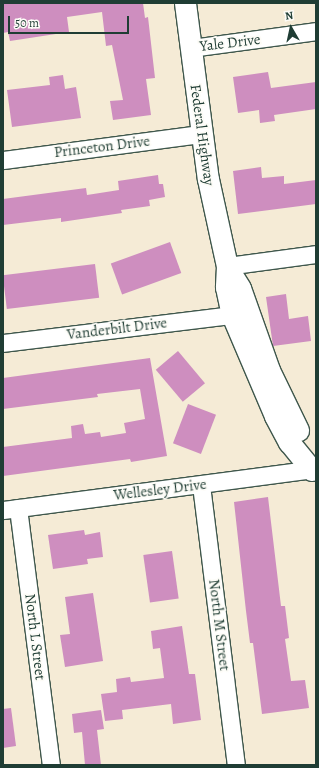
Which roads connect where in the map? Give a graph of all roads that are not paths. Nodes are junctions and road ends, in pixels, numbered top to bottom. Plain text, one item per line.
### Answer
1 (185, 3) edge
2 (316, 31) edge
3 (191, 48) junction
4 (201, 134) junction
5 (3, 160) edge
6 (316, 254) edge
7 (227, 266) junction
8 (232, 315) junction
9 (3, 343) edge
10 (315, 472) edge
11 (201, 485) junction
12 (11, 509) edge
13 (51, 765) edge
14 (236, 765) edge

1 - 3 main road, Federal Highway
2 - 3 street, Yale Drive
3 - 4 main road, Federal Highway
4 - 5 street, Princeton Drive
4 - 7 main road, Federal Highway
6 - 7 street
7 - 8 main road, Federal Highway
7 - 10 main road, Federal Highway
8 - 9 street, Vanderbilt Drive
8 - 10 main road, Federal Highway
10 - 11 street, Wellesley Drive
11 - 12 street, Wellesley Drive
11 - 14 street, North M Street
12 - 13 street, North L Street

